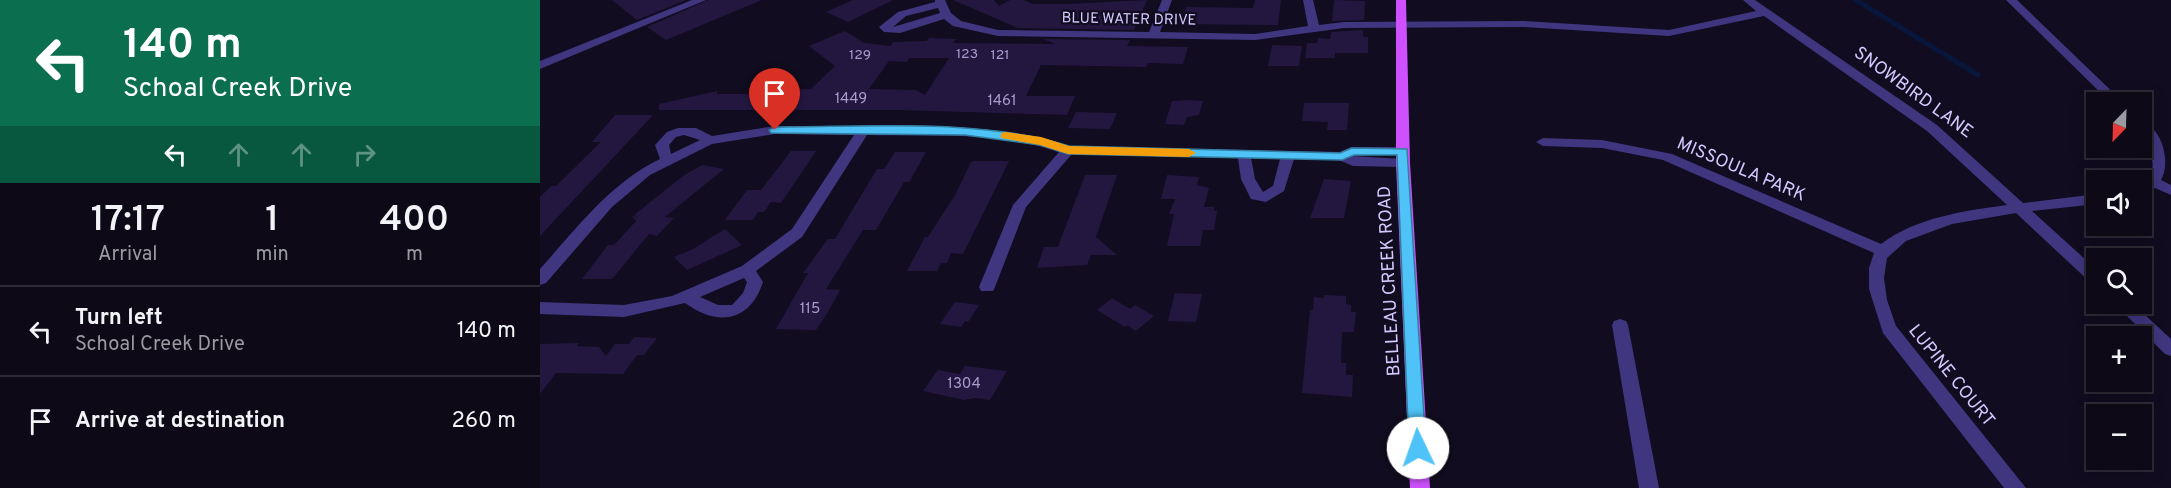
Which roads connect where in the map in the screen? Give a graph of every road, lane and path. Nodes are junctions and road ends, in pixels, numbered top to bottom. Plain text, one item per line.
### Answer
1 (701, 0) edge
2 (1167, 0) edge
3 (1308, 0) edge
4 (1401, 0) edge
5 (1748, 0) edge
6 (2011, 0) edge
7 (942, 6) edge
8 (1766, 12) junction
9 (1402, 26) junction
10 (1314, 27) junction
11 (1153, 35) junction
12 (540, 65) edge
13 (2107, 92) edge
14 (864, 130) junction
15 (2152, 139) edge
16 (709, 141) junction
17 (1543, 142) dead end
18 (1068, 150) junction
19 (1244, 154) junction
20 (1288, 155) junction
21 (1403, 157) junction
22 (667, 161) junction
23 (2166, 161) edge
24 (2152, 180) edge
25 (2152, 187) edge
26 (2171, 190) edge
27 (2086, 201) edge
28 (2023, 210) junction
29 (1883, 250) junction
30 (2086, 269) edge
31 (747, 270) junction
32 (540, 279) edge
33 (987, 287) dead end
34 (687, 296) junction
35 (540, 308) edge
36 (2134, 314) edge
37 (1620, 325) dead end
38 (2171, 349) edge
39 (1420, 488) edge
40 (1649, 488) edge
41 (2016, 488) edge

1 - 12 street
2 - 11 street
3 - 10 street
4 - 9 main road, BELLEAU CREEK ROAD
5 - 8 street, SNOWBIRD LANE
6 - 13 street
7 - 11 street, BLUE WATER DRIVE
8 - 9 street, BLUE WATER DRIVE
8 - 28 street, SNOWBIRD LANE
9 - 10 street, BLUE WATER DRIVE
9 - 21 main road, BELLEAU CREEK ROAD
10 - 11 street, BLUE WATER DRIVE
14 - 16 street
14 - 18 street
14 - 31 street
15 - 23 street
16 - 22 street
16 - 22 street
17 - 29 street, MISSOULA PARK
18 - 19 street
18 - 33 street
19 - 20 street
19 - 20 street
20 - 21 street
21 - 39 main road, BELLEAU CREEK ROAD
22 - 32 street
23 - 24 street
25 - 26 street
27 - 28 street
28 - 29 street
28 - 30 street, SNOWBIRD LANE
29 - 41 street, LUPINE COURT
31 - 34 street
31 - 34 street
34 - 35 street
36 - 38 street
37 - 40 street

